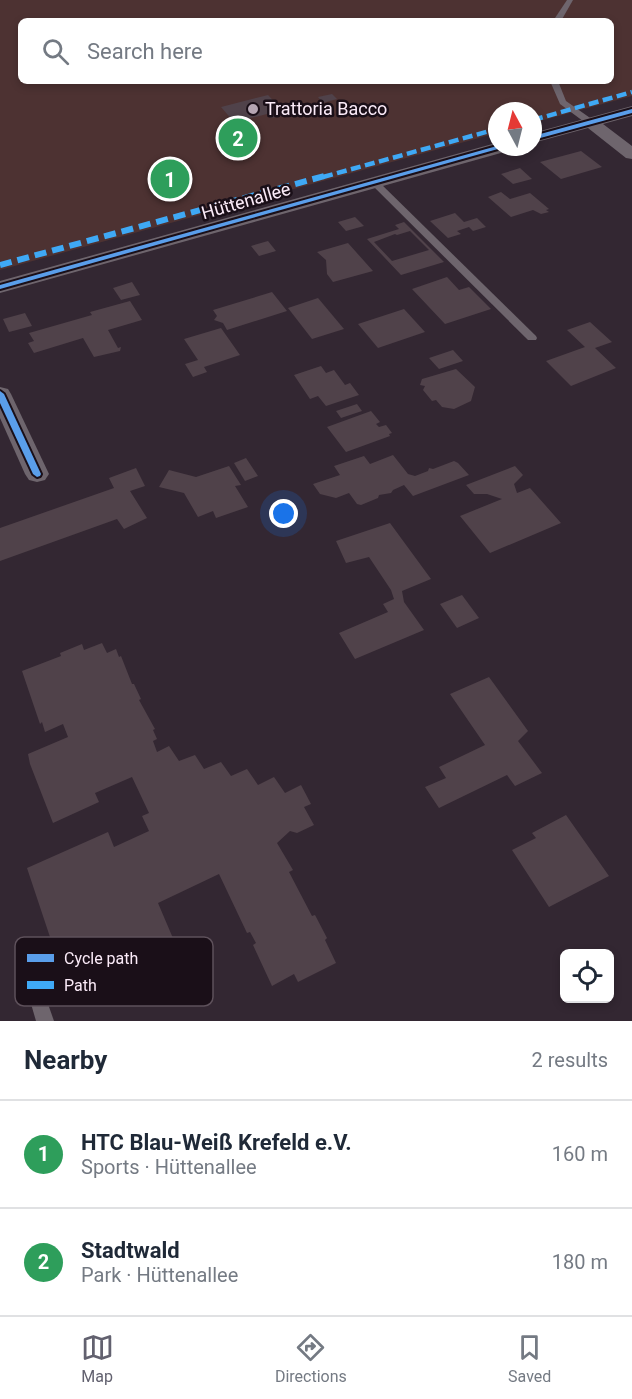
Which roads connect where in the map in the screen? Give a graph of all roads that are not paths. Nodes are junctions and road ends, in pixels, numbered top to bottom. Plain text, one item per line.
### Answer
1 (570, 0) edge
2 (559, 18) edge
3 (555, 84) edge
4 (632, 111) edge
5 (590, 122) junction
6 (542, 135) edge
7 (488, 151) edge
8 (632, 154) edge
9 (375, 183) junction
10 (0, 287) edge
11 (532, 338) dead end
12 (0, 394) edge
13 (37, 474) dead end
14 (40, 1006) edge
15 (45, 1021) edge

1 - 2 lane
3 - 5 lane
4 - 5 street
5 - 6 street
5 - 8 street
7 - 9 street, Hüttenallee
9 - 10 street, Hüttenallee
9 - 11 lane
12 - 13 street
14 - 15 lane

